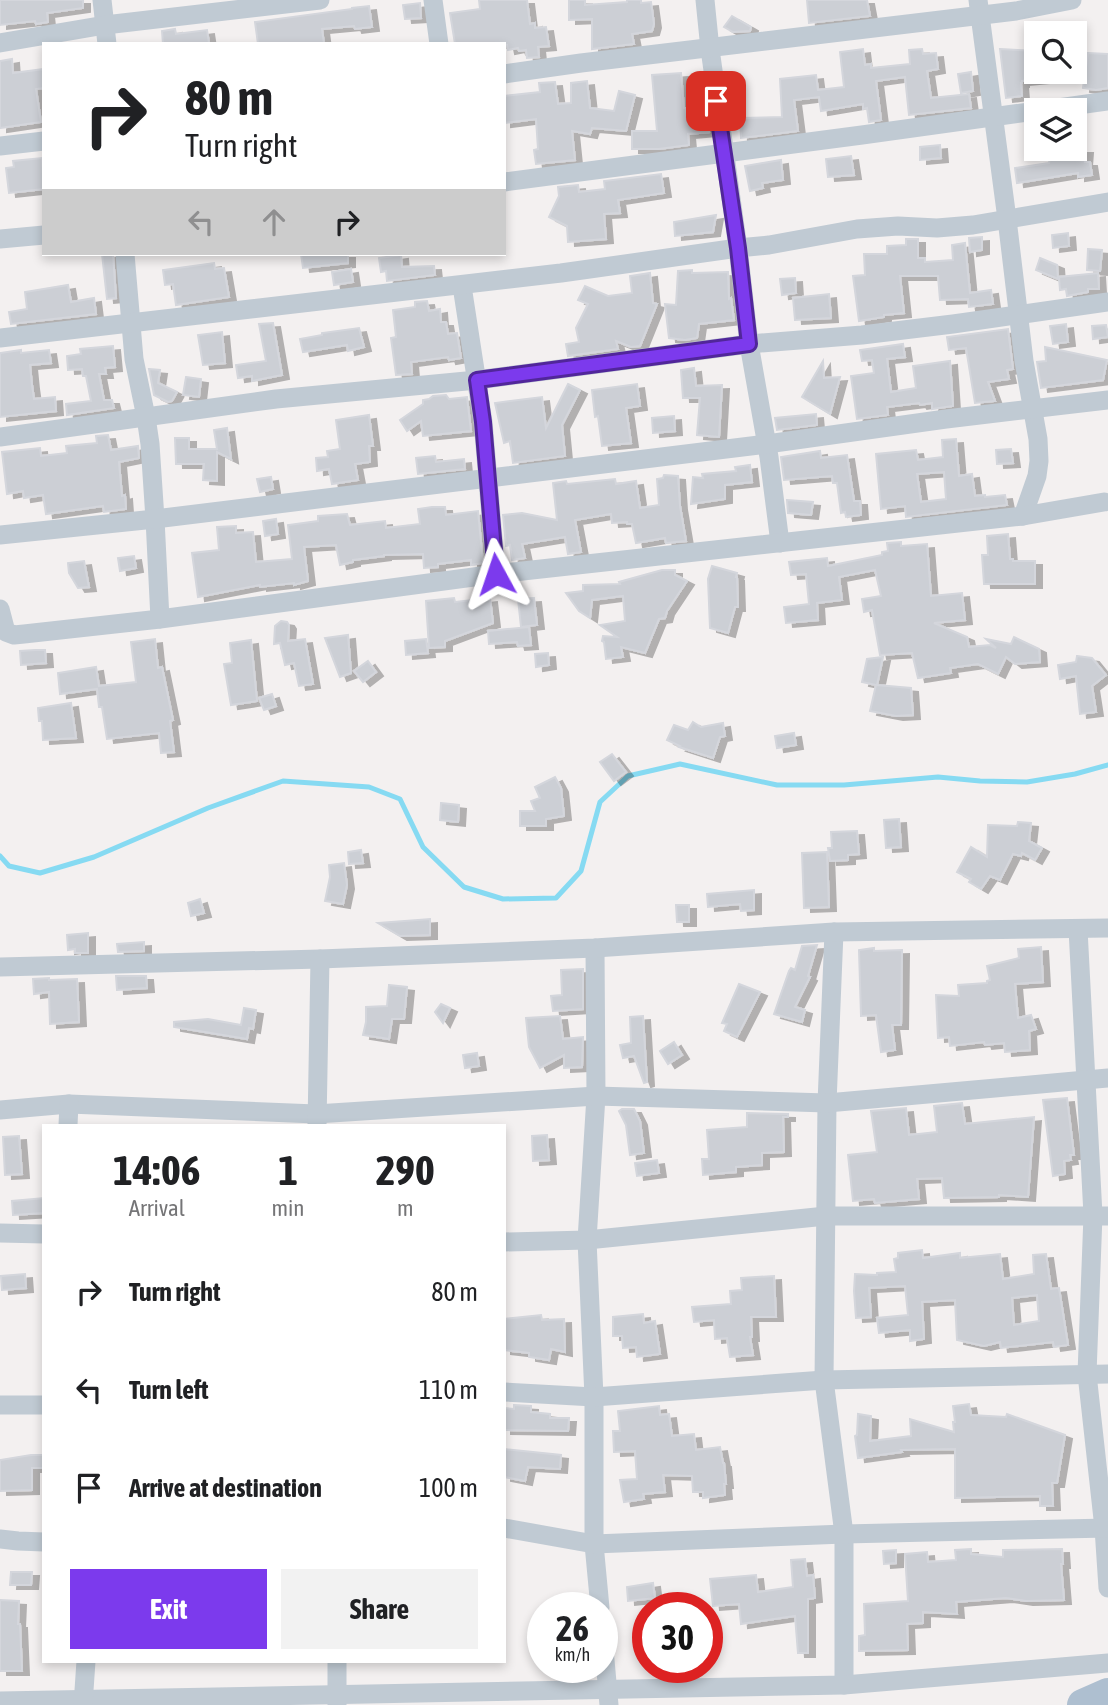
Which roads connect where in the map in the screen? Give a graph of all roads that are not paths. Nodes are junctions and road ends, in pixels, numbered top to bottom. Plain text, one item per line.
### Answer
1 (102, 0) edge
2 (320, 0) edge
3 (433, 0) edge
4 (705, 0) edge
5 (1072, 0) edge
6 (979, 7) edge
7 (106, 34) edge
8 (439, 42) edge
9 (0, 43) edge
10 (710, 48) junction
11 (506, 74) edge
12 (1108, 101) edge
13 (994, 116) junction
14 (42, 141) edge
15 (0, 146) edge
16 (723, 153) junction
17 (506, 182) edge
18 (1108, 202) edge
19 (1007, 219) junction
20 (42, 235) edge
21 (0, 239) edge
22 (738, 248) junction
23 (125, 256) edge
24 (462, 286) junction
25 (1108, 302) edge
26 (1019, 313) junction
27 (131, 323) junction
28 (0, 338) edge
29 (749, 344) junction
30 (477, 380) junction
31 (1108, 400) edge
32 (1032, 409) junction
33 (146, 417) junction
34 (0, 437) edge
35 (767, 444) junction
36 (488, 478) junction
37 (1104, 502) dead end
38 (1023, 516) junction
39 (155, 519) junction
40 (0, 535) edge
41 (780, 543) junction
42 (496, 574) junction
43 (0, 609) edge
44 (160, 619) junction
45 (1108, 928) edge
46 (1078, 929) junction
47 (834, 932) junction
48 (595, 948) junction
49 (320, 959) junction
50 (0, 967) edge
51 (1108, 1078) edge
52 (1086, 1079) junction
53 (596, 1096) junction
54 (827, 1103) junction
55 (69, 1104) junction
56 (0, 1110) edge
57 (316, 1120) edge
58 (68, 1124) edge
59 (826, 1216) junction
60 (1100, 1216) edge
61 (0, 1233) edge
62 (42, 1234) edge
63 (587, 1240) junction
64 (506, 1242) edge
65 (1087, 1374) junction
66 (1108, 1374) edge
67 (824, 1380) junction
68 (506, 1392) edge
69 (594, 1397) junction
70 (0, 1405) edge
71 (42, 1405) edge
72 (506, 1528) edge
73 (1106, 1528) edge
74 (844, 1534) junction
75 (0, 1539) edge
76 (42, 1542) edge
77 (594, 1544) junction
78 (1108, 1588) edge
79 (598, 1592) edge
80 (86, 1663) edge
81 (337, 1663) edge
82 (1108, 1663) edge
83 (844, 1685) junction
84 (1108, 1694) edge
85 (608, 1697) edge
86 (337, 1700) edge
87 (0, 1701) edge
88 (83, 1702) edge
89 (1083, 1705) edge

1 - 7 street
2 - 7 street
3 - 8 street
4 - 10 street
5 - 6 street
6 - 10 street
6 - 13 street
7 - 9 street
10 - 11 street
10 - 16 street
12 - 13 street
13 - 16 street
13 - 19 street
14 - 15 street
16 - 17 street
16 - 22 street
18 - 19 street
19 - 22 street
19 - 26 street
20 - 21 street
22 - 24 street
22 - 29 street
23 - 27 street
24 - 27 street
24 - 30 street
25 - 26 street
26 - 29 street
26 - 32 street
27 - 28 street
27 - 33 street
29 - 30 street
29 - 35 street
30 - 33 street
30 - 36 street
31 - 32 street
32 - 35 street
32 - 38 street
33 - 34 street
33 - 39 street
35 - 36 street
35 - 41 street
36 - 39 street
36 - 42 street
37 - 38 street
38 - 41 street
39 - 40 street
39 - 44 street
41 - 42 street
42 - 44 street
43 - 44 street
45 - 46 street
46 - 47 street
46 - 52 street
47 - 48 street
47 - 54 street
48 - 49 street
48 - 53 street
49 - 50 street
49 - 57 street
51 - 52 street
52 - 54 street
52 - 60 street
53 - 54 street
53 - 57 street
53 - 63 street
54 - 59 street
55 - 56 street
55 - 57 street
55 - 58 street
59 - 60 street
59 - 63 street
59 - 67 street
60 - 65 street
61 - 62 street
63 - 64 street
63 - 69 street
65 - 66 street
65 - 67 street
65 - 73 street
67 - 69 street
67 - 74 street
68 - 69 street
69 - 77 street
70 - 71 street
72 - 77 street
73 - 74 street
73 - 78 street
74 - 77 street
74 - 83 street
75 - 76 street
77 - 79 street
80 - 88 street
81 - 86 street
82 - 83 street
83 - 85 street
84 - 89 main road
85 - 86 street
86 - 88 street
87 - 88 street

